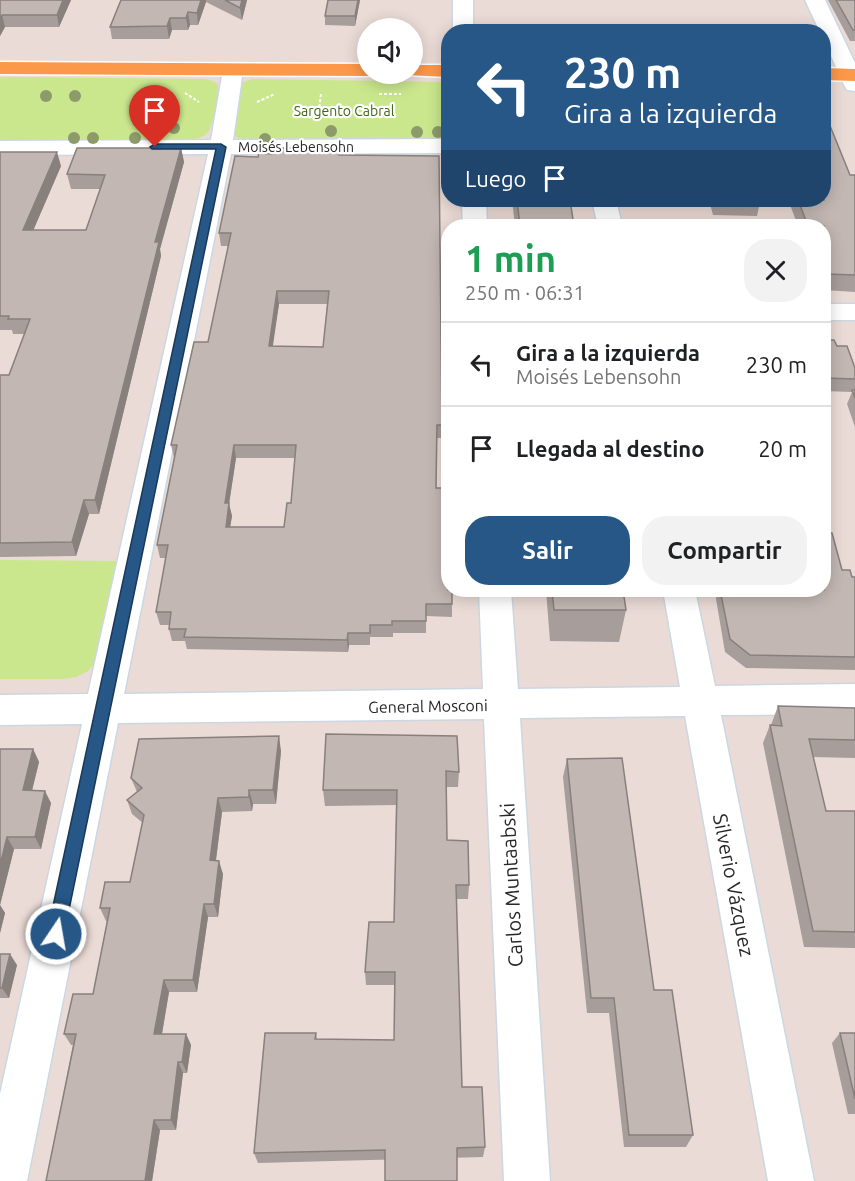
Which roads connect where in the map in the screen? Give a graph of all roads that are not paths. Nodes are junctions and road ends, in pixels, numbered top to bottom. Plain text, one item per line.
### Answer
1 (463, 0) edge
2 (815, 0) edge
3 (463, 24) edge
4 (827, 24) edge
5 (831, 33) edge
6 (0, 68) edge
7 (233, 70) junction
8 (357, 70) edge
9 (423, 71) edge
10 (441, 71) edge
11 (831, 75) edge
12 (853, 78) edge
13 (441, 146) edge
14 (221, 147) junction
15 (0, 148) edge
16 (831, 312) edge
17 (855, 312) edge
18 (495, 597) edge
19 (680, 597) edge
20 (855, 699) edge
21 (699, 700) junction
22 (501, 705) junction
23 (0, 710) edge
24 (102, 710) junction
25 (4, 1181) edge
26 (527, 1181) edge
27 (791, 1181) edge

1 - 3 street
2 - 4 street
5 - 12 street
6 - 7 main road
7 - 8 main road
7 - 14 street
9 - 10 main road
11 - 12 main road
13 - 14 street, Moisés Lebensohn
14 - 15 street, Moisés Lebensohn
14 - 24 street
16 - 17 street
18 - 22 street, Carlos Muntaabski
19 - 21 street, Silverio Vázquez
20 - 21 street, General Mosconi
21 - 22 street, General Mosconi
21 - 27 street, Silverio Vázquez
22 - 24 street, General Mosconi
22 - 26 street, Carlos Muntaabski
23 - 24 street, General Mosconi
24 - 25 street

